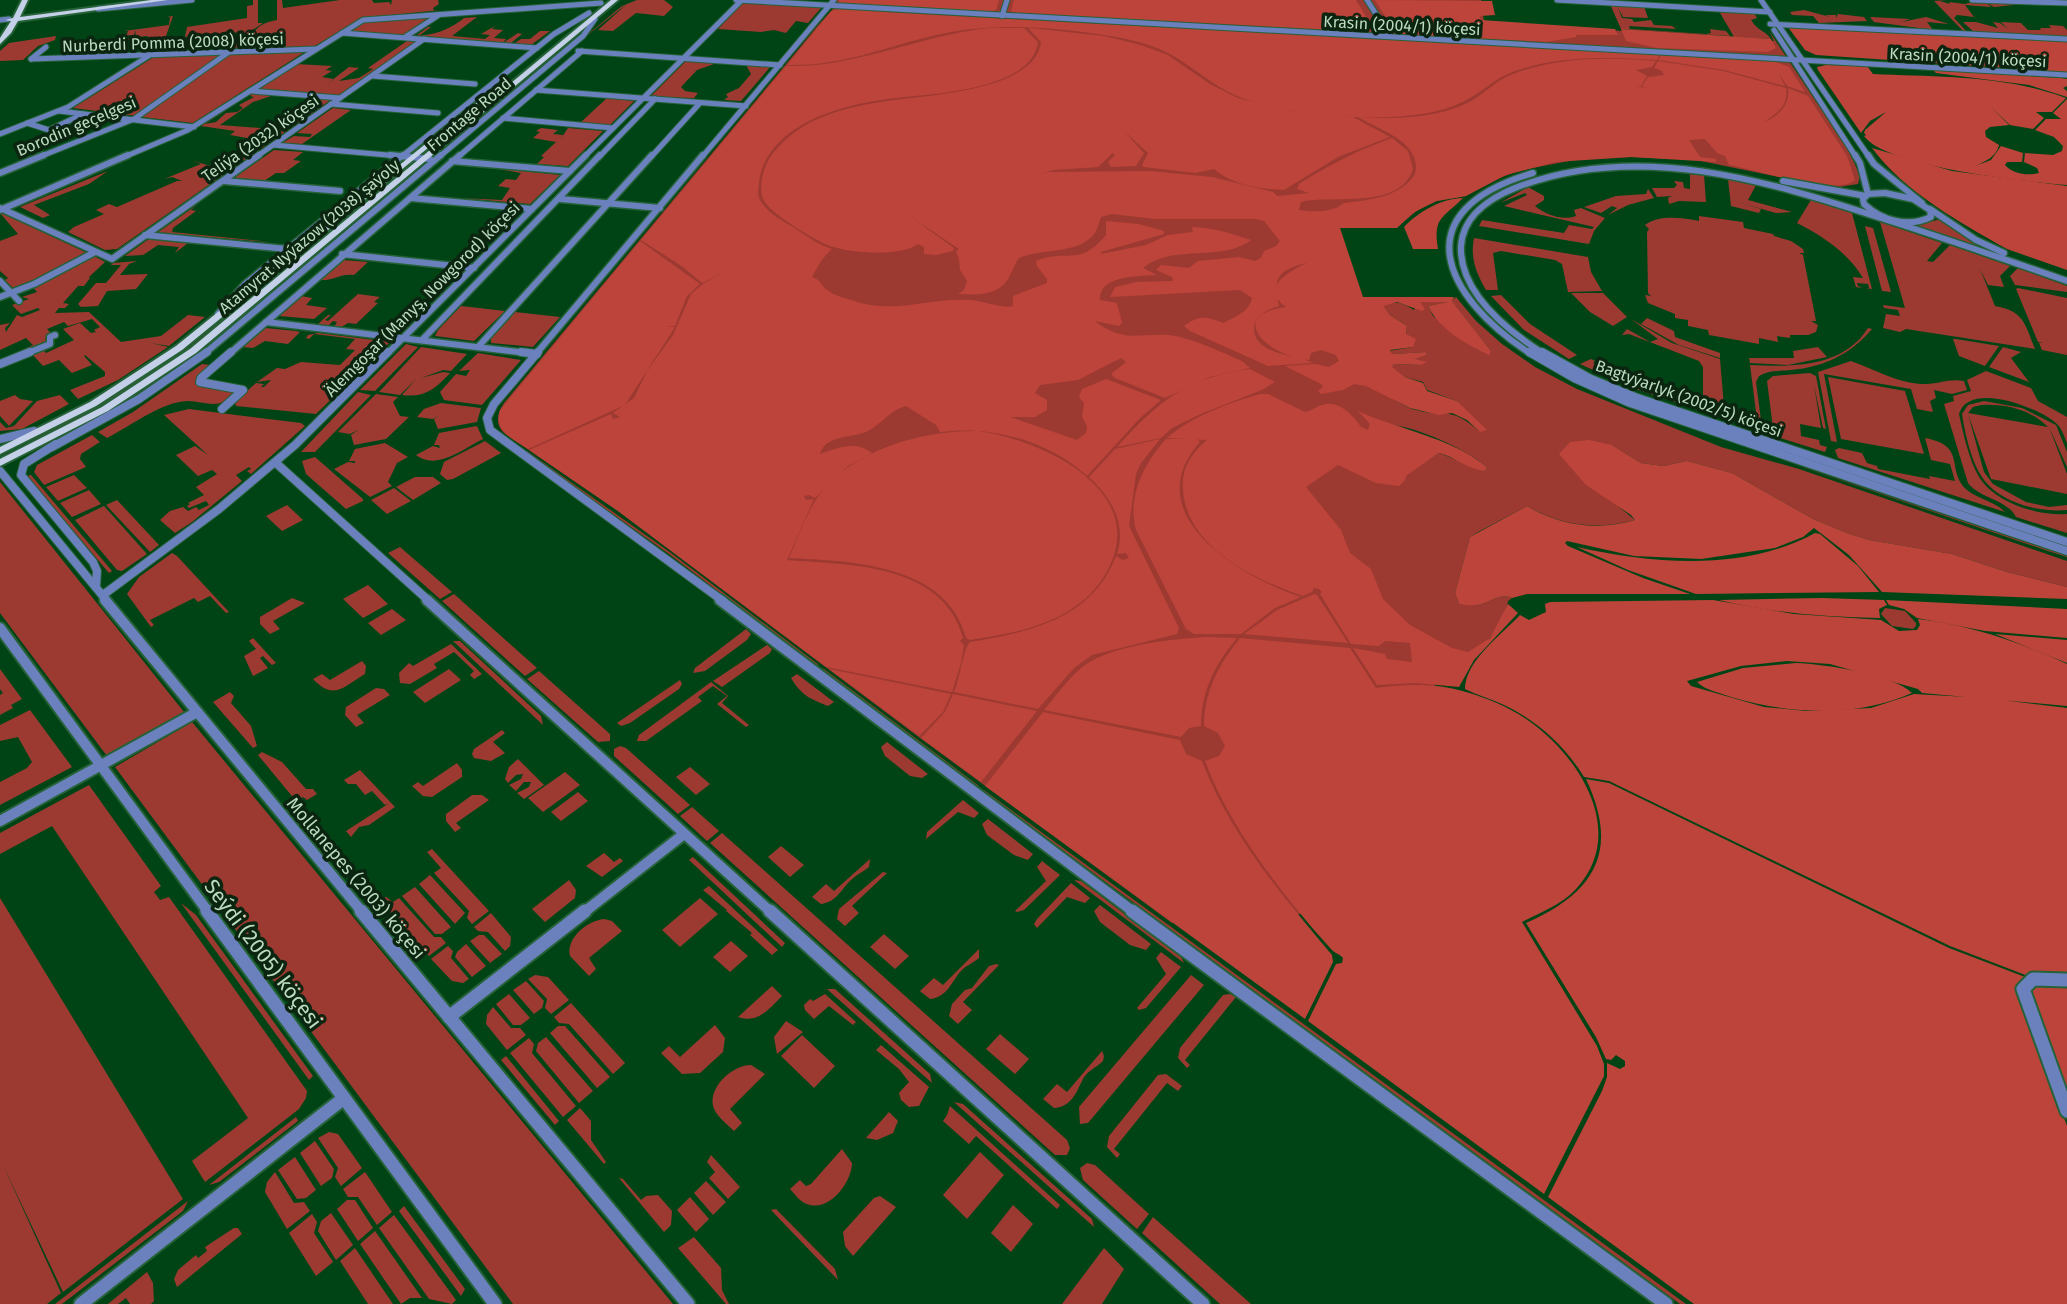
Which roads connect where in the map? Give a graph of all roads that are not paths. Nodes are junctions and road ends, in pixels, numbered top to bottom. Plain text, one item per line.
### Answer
1 (17, 0) edge
2 (25, 0) edge
3 (135, 0) edge
4 (165, 0) edge
5 (192, 0) edge
6 (615, 0) edge
7 (736, 0) edge
8 (742, 0) edge
9 (1007, 0) edge
10 (1367, 0) edge
11 (1557, 0) edge
12 (1754, 0) edge
13 (1761, 0) edge
14 (1972, 0) edge
15 (602, 1) edge
16 (832, 3) edge
17 (2067, 3) edge
18 (97, 9) junction
19 (1766, 12) junction
20 (442, 13) junction
21 (592, 16) junction
22 (1002, 16) junction
23 (10, 18) edge
24 (1770, 24) junction
25 (1778, 24) junction
26 (0, 33) edge
27 (341, 33) junction
28 (1390, 36) junction
29 (405, 37) junction
30 (424, 39) junction
31 (2067, 39) edge
32 (0, 42) edge
33 (46, 47) dead end
34 (537, 48) junction
35 (316, 49) junction
36 (567, 50) junction
37 (582, 51) junction
38 (229, 52) junction
39 (151, 55) junction
40 (1792, 58) junction
41 (683, 59) junction
42 (1801, 59) junction
43 (780, 65) junction
44 (2067, 75) edge
45 (373, 76) junction
46 (475, 84) dead end
47 (537, 90) junction
48 (251, 91) junction
49 (340, 98) junction
50 (643, 98) junction
51 (655, 99) junction
52 (700, 103) junction
53 (331, 104) junction
54 (746, 106) junction
55 (60, 111) junction
56 (438, 113) dead end
57 (83, 114) junction
58 (503, 118) junction
59 (134, 119) junction
60 (27, 123) junction
61 (194, 127) junction
62 (613, 128) junction
63 (0, 134) edge
64 (274, 145) junction
65 (402, 156) junction
66 (412, 158) junction
67 (426, 159) junction
68 (437, 159) junction
69 (454, 161) junction
70 (1625, 164) junction
71 (1683, 166) junction
72 (570, 171) junction
73 (1863, 171) junction
74 (0, 173) edge
75 (1514, 178) junction
76 (224, 181) junction
77 (1523, 183) junction
78 (1826, 189) junction
79 (340, 191) dead end
80 (1867, 195) junction
81 (411, 198) junction
82 (560, 199) junction
83 (1474, 200) junction
84 (608, 204) junction
85 (1485, 204) junction
86 (1925, 205) junction
87 (660, 208) junction
88 (1, 209) edge
89 (532, 209) junction
90 (1864, 212) junction
91 (1876, 214) junction
92 (1900, 223) junction
93 (145, 235) junction
94 (287, 249) junction
95 (95, 252) junction
96 (326, 253) junction
97 (345, 255) junction
98 (474, 268) junction
99 (2067, 275) edge
100 (0, 281) edge
101 (2067, 281) edge
102 (11, 293) junction
103 (1464, 293) junction
104 (1476, 293) junction
105 (0, 297) edge
106 (19, 301) dead end
107 (266, 323) junction
108 (208, 326) junction
109 (55, 335) dead end
110 (403, 338) junction
111 (422, 340) junction
112 (478, 347) junction
113 (537, 354) junction
114 (0, 364) edge
115 (1567, 367) junction
116 (1559, 372) junction
117 (222, 409) dead end
118 (67, 418) junction
119 (78, 425) junction
120 (0, 439) edge
121 (52, 447) junction
122 (0, 451) edge
123 (1785, 452) junction
124 (0, 463) edge
125 (276, 463) junction
126 (0, 471) edge
127 (2067, 542) edge
128 (2067, 551) edge
129 (99, 591) junction
130 (0, 628) edge
131 (197, 712) junction
132 (100, 767) junction
133 (0, 821) edge
134 (684, 834) junction
135 (2067, 980) edge
136 (449, 1017) junction
137 (344, 1098) junction
138 (2067, 1111) edge
139 (81, 1304) edge
140 (495, 1304) edge
141 (688, 1304) edge
142 (1203, 1304) edge
143 (1666, 1304) edge

1 - 23 main road
2 - 23 main road
3 - 23 main road
4 - 18 main road
5 - 18 street
6 - 21 main road, Atamyrat Nyýazow (2038) şaýoly
7 - 8 street, Krasin (2004/1) köçesi
8 - 16 street, Krasin (2004/1) köçesi
8 - 41 street, Älemgoşar (Manyş, Nowgorod) köçesi
9 - 22 street
10 - 28 street
11 - 19 street
12 - 19 street
13 - 19 street
14 - 17 street
15 - 20 street
15 - 21 main road, Atamyrat Nyýazow (2038) şaýoly
16 - 22 street, Krasin (2004/1) köçesi
16 - 43 street
18 - 23 main road
19 - 24 street
19 - 25 street
20 - 27 street
20 - 29 street
21 - 34 street, Frontage Road
21 - 36 street, Frontage Road
21 - 66 main road, Atamyrat Nyýazow (2038) şaýoly
21 - 67 main road, Atamyrat Nyýazow (2038) şaýoly
22 - 28 street, Krasin (2004/1) köçesi
23 - 26 main road
23 - 32 main road
24 - 25 street
24 - 40 street
25 - 31 street
25 - 42 street
27 - 29 street
27 - 35 street
28 - 40 street, Krasin (2004/1) köçesi
29 - 30 street
30 - 34 street
30 - 45 street, Teliýa (2032) köçesi
33 - 39 street, Nurberdi Pomma (2008) köçesi
34 - 65 street, Frontage Road
35 - 38 street, Nurberdi Pomma (2008) köçesi
35 - 48 street
36 - 37 street
36 - 68 street, Frontage Road
37 - 41 street
37 - 47 street
38 - 39 street, Nurberdi Pomma (2008) köçesi
38 - 59 street, Borodin geçelgesi
39 - 55 street
40 - 42 street, Krasin (2004/1) köçesi
40 - 73 street
41 - 43 street
41 - 50 street, Älemgoşar (Manyş, Nowgorod) köçesi
42 - 44 street, Krasin (2004/1) köçesi
42 - 86 street
43 - 54 street
45 - 46 street
45 - 49 street, Teliýa (2032) köçesi
47 - 50 street
47 - 58 street
48 - 49 street
48 - 61 street
49 - 53 street, Teliýa (2032) köçesi
50 - 51 street
50 - 62 street, Älemgoşar (Manyş, Nowgorod) köçesi
51 - 52 street
51 - 82 street
52 - 54 street
52 - 84 street
53 - 56 street
53 - 64 street, Teliýa (2032) köçesi
54 - 87 street
55 - 57 street
55 - 60 street
57 - 59 street
57 - 60 street
58 - 62 street
58 - 69 street
59 - 61 street
59 - 74 street, Borodin geçelgesi
60 - 63 street
61 - 88 street
62 - 72 street, Älemgoşar (Manyş, Nowgorod) köçesi
64 - 65 street
64 - 76 street, Teliýa (2032) köçesi
65 - 66 street
65 - 94 street, Frontage Road
66 - 67 street
66 - 108 main road, Atamyrat Nyýazow (2038) şaýoly
67 - 68 street
67 - 119 main road, Atamyrat Nyýazow (2038) şaýoly
68 - 69 street
68 - 96 street, Frontage Road
69 - 72 street
69 - 81 street
70 - 71 street, Bagtyýarlyk (2002/5) köçesi
70 - 75 street, Bagtyýarlyk (2002/5) köçesi
70 - 77 street, Bagtyýarlyk (2002/5) köçesi
71 - 78 street, Bagtyýarlyk (2002/5) köçesi
71 - 90 street, Bagtyýarlyk (2002/5) köçesi
72 - 89 street, Älemgoşar (Manyş, Nowgorod) köçesi
73 - 78 street
73 - 80 street
75 - 77 street
75 - 83 street, Bagtyýarlyk (2002/5) köçesi
76 - 79 street
76 - 93 street, Teliýa (2032) köçesi
77 - 85 street, Bagtyýarlyk (2002/5) köçesi
78 - 80 street, Bagtyýarlyk (2002/5) köçesi
80 - 86 street, Bagtyýarlyk (2002/5) köçesi
80 - 91 street
81 - 89 street
81 - 97 street
82 - 84 street
82 - 111 street
83 - 85 street
83 - 103 street, Bagtyýarlyk (2002/5) köçesi
84 - 87 street
84 - 112 street
85 - 104 street, Bagtyýarlyk (2002/5) köçesi
86 - 92 street
86 - 99 street
87 - 113 street
88 - 95 street
89 - 98 street, Älemgoşar (Manyş, Nowgorod) köçesi
90 - 91 street
90 - 92 street, Bagtyýarlyk (2002/5) köçesi
91 - 92 street
92 - 101 street, Bagtyýarlyk (2002/5) köçesi
93 - 94 street
93 - 95 street, Teliýa (2032) köçesi
94 - 108 street, Frontage Road
95 - 102 street
96 - 97 street
96 - 121 street, Frontage Road
97 - 98 street
97 - 107 street
98 - 110 street, Älemgoşar (Manyş, Nowgorod) köçesi
100 - 102 street
102 - 105 street
102 - 106 street
103 - 104 street
103 - 116 street, Bagtyýarlyk (2002/5) köçesi
104 - 115 street, Bagtyýarlyk (2002/5) köçesi
107 - 110 street
107 - 117 street
108 - 118 main road, Atamyrat Nyýazow (2038) şaýoly
109 - 114 street
110 - 111 street
110 - 125 street, Älemgoşar (Manyş, Nowgorod) köçesi
111 - 112 street
112 - 113 street
113 - 143 street
115 - 116 street
115 - 123 street, Bagtyýarlyk (2002/5) köçesi
116 - 123 street, Bagtyýarlyk (2002/5) köçesi
118 - 120 street
118 - 122 main road, Atamyrat Nyýazow (2038) şaýoly
119 - 121 street
119 - 124 main road, Atamyrat Nyýazow (2038) şaýoly
121 - 129 street
123 - 127 street, Bagtyýarlyk (2002/5) köçesi
123 - 128 street, Bagtyýarlyk (2002/5) köçesi
125 - 129 street, Älemgoşar (Manyş, Nowgorod) köçesi
125 - 134 street
126 - 129 street, Mollanepes (2003) köçesi
129 - 131 street, Mollanepes (2003) köçesi
130 - 132 street, Seýdi (2005) köçesi
131 - 132 street
131 - 136 street, Mollanepes (2003) köçesi
132 - 133 street
132 - 137 street, Seýdi (2005) köçesi
134 - 136 street
134 - 142 street
135 - 138 street
136 - 141 street, Mollanepes (2003) köçesi
137 - 139 street
137 - 140 street, Seýdi (2005) köçesi

